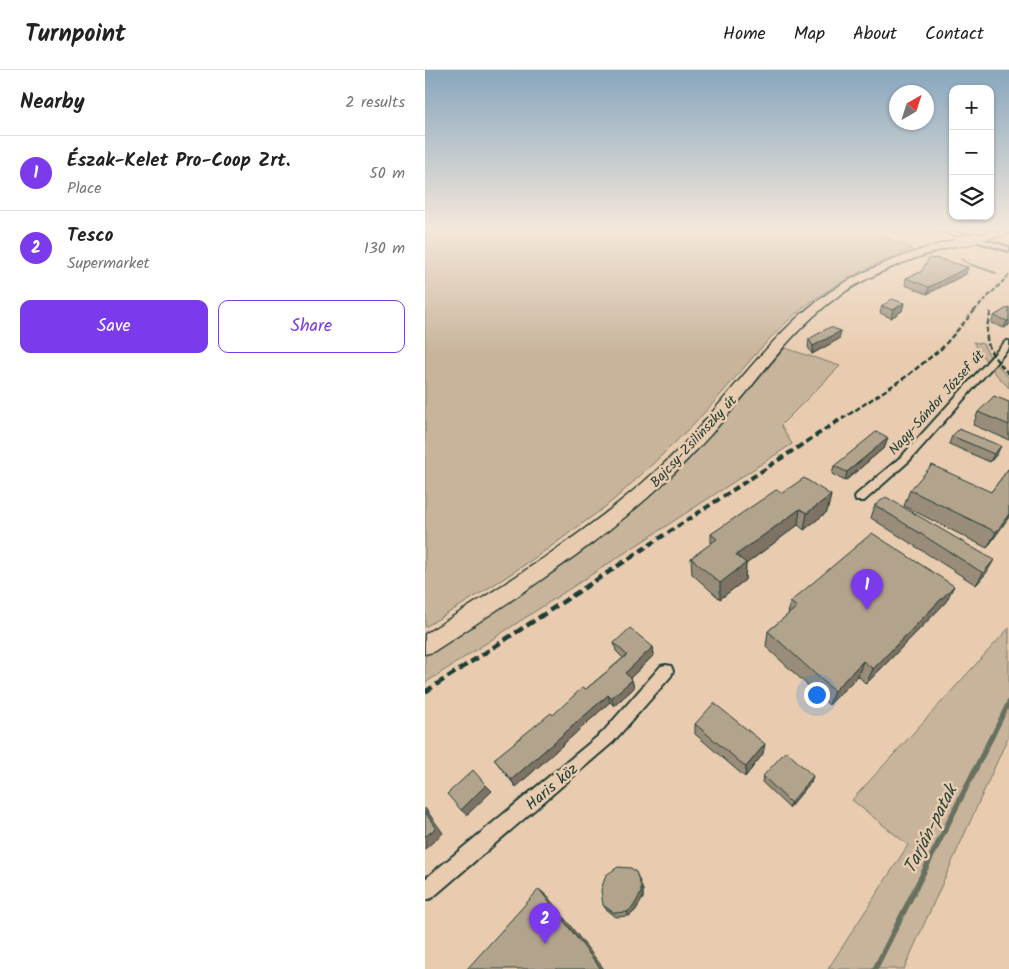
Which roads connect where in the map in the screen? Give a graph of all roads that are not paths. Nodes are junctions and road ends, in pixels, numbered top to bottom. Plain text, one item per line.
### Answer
1 (878, 270) edge
2 (1009, 343) edge
3 (860, 498) dead end
4 (425, 646) edge
5 (666, 671) dead end
6 (425, 891) edge

1 - 4 main road, Bajcsy-Zsilinszky út, bridge
2 - 3 street, Nagy-Sándor József út
5 - 6 street, Haris köz

